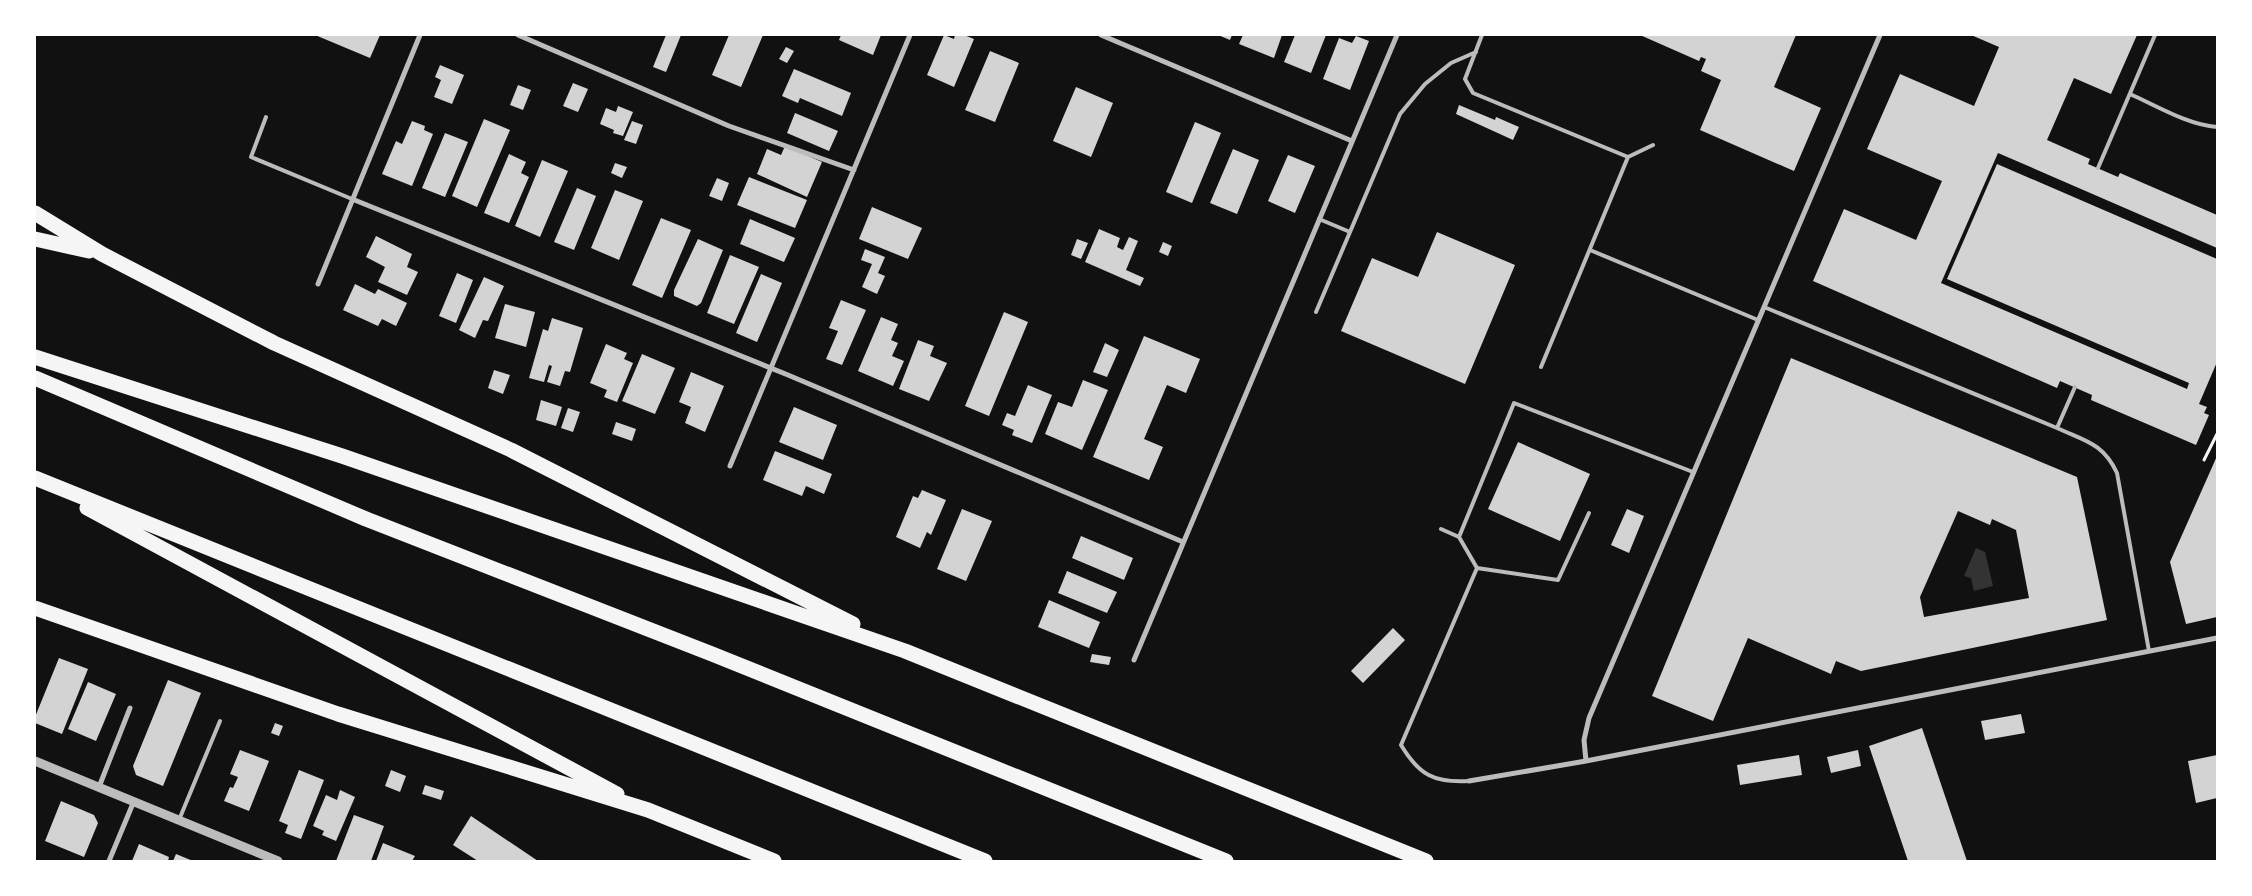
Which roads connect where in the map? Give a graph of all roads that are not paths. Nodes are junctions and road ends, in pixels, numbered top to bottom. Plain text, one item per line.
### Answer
1 (420, 35) edge
2 (518, 35) edge
3 (910, 35) edge
4 (1101, 35) edge
5 (1397, 35) edge
6 (1482, 35) edge
7 (1880, 35) edge
8 (2155, 35) edge
9 (1476, 52) junction
10 (2130, 94) junction
11 (266, 117) dead end
12 (2217, 127) edge
13 (1352, 141) junction
14 (1653, 145) dead end
15 (1628, 157) junction
16 (2098, 168) dead end
17 (854, 170) junction
18 (352, 198) junction
19 (35, 213) edge
20 (1319, 219) junction
21 (1350, 232) junction
22 (35, 239) edge
23 (1590, 250) junction
24 (102, 254) junction
25 (318, 284) dead end
26 (1764, 307) junction
27 (1316, 312) dead end
28 (1758, 320) junction
29 (35, 357) edge
30 (1541, 367) dead end
31 (772, 369) junction
32 (35, 378) edge
33 (2075, 387) dead end
34 (2057, 428) junction
35 (730, 466) dead end
36 (1694, 472) junction
37 (35, 479) edge
38 (1589, 513) dead end
39 (1441, 529) dead end
40 (1459, 537) junction
41 (1183, 542) junction
42 (1477, 568) junction
43 (35, 608) edge
44 (2217, 638) edge
45 (905, 651) junction
46 (2149, 651) junction
47 (1134, 660) dead end
48 (130, 708) dead end
49 (220, 721) dead end
50 (35, 761) edge
51 (1586, 761) junction
52 (1469, 781) joint
53 (99, 787) junction
54 (134, 801) junction
55 (648, 810) junction
56 (179, 820) junction
57 (109, 861) edge
58 (278, 861) edge
59 (774, 861) edge
60 (985, 861) edge
61 (1226, 861) edge
62 (1426, 861) edge

1 - 18 street
2 - 17 street
3 - 17 street
4 - 13 street
5 - 13 street
6 - 9 lane
7 - 26 street
8 - 10 lane
9 - 15 lane
9 - 21 lane
10 - 12 lane
10 - 16 lane
11 - 18 lane
13 - 20 street
14 - 15 lane
15 - 23 lane
17 - 31 street
18 - 25 street
18 - 31 street
19 - 24 highway
20 - 21 lane
20 - 41 street
21 - 27 lane
22 - 24 highway
23 - 28 lane
23 - 30 lane
24 - 45 highway
26 - 28 street
26 - 34 lane
28 - 36 street
29 - 45 highway
31 - 35 street
31 - 41 street
32 - 61 highway
33 - 34 lane
34 - 46 lane
36 - 40 lane
36 - 51 street
37 - 55 highway
37 - 60 highway
38 - 42 lane
39 - 40 lane
40 - 42 lane
41 - 47 street
42 - 52 lane
43 - 55 highway
44 - 46 street
45 - 62 highway
46 - 51 street
48 - 53 street
49 - 56 lane
50 - 53 street
51 - 52 street
53 - 54 street
54 - 56 street
54 - 57 street
55 - 59 highway
56 - 58 street

